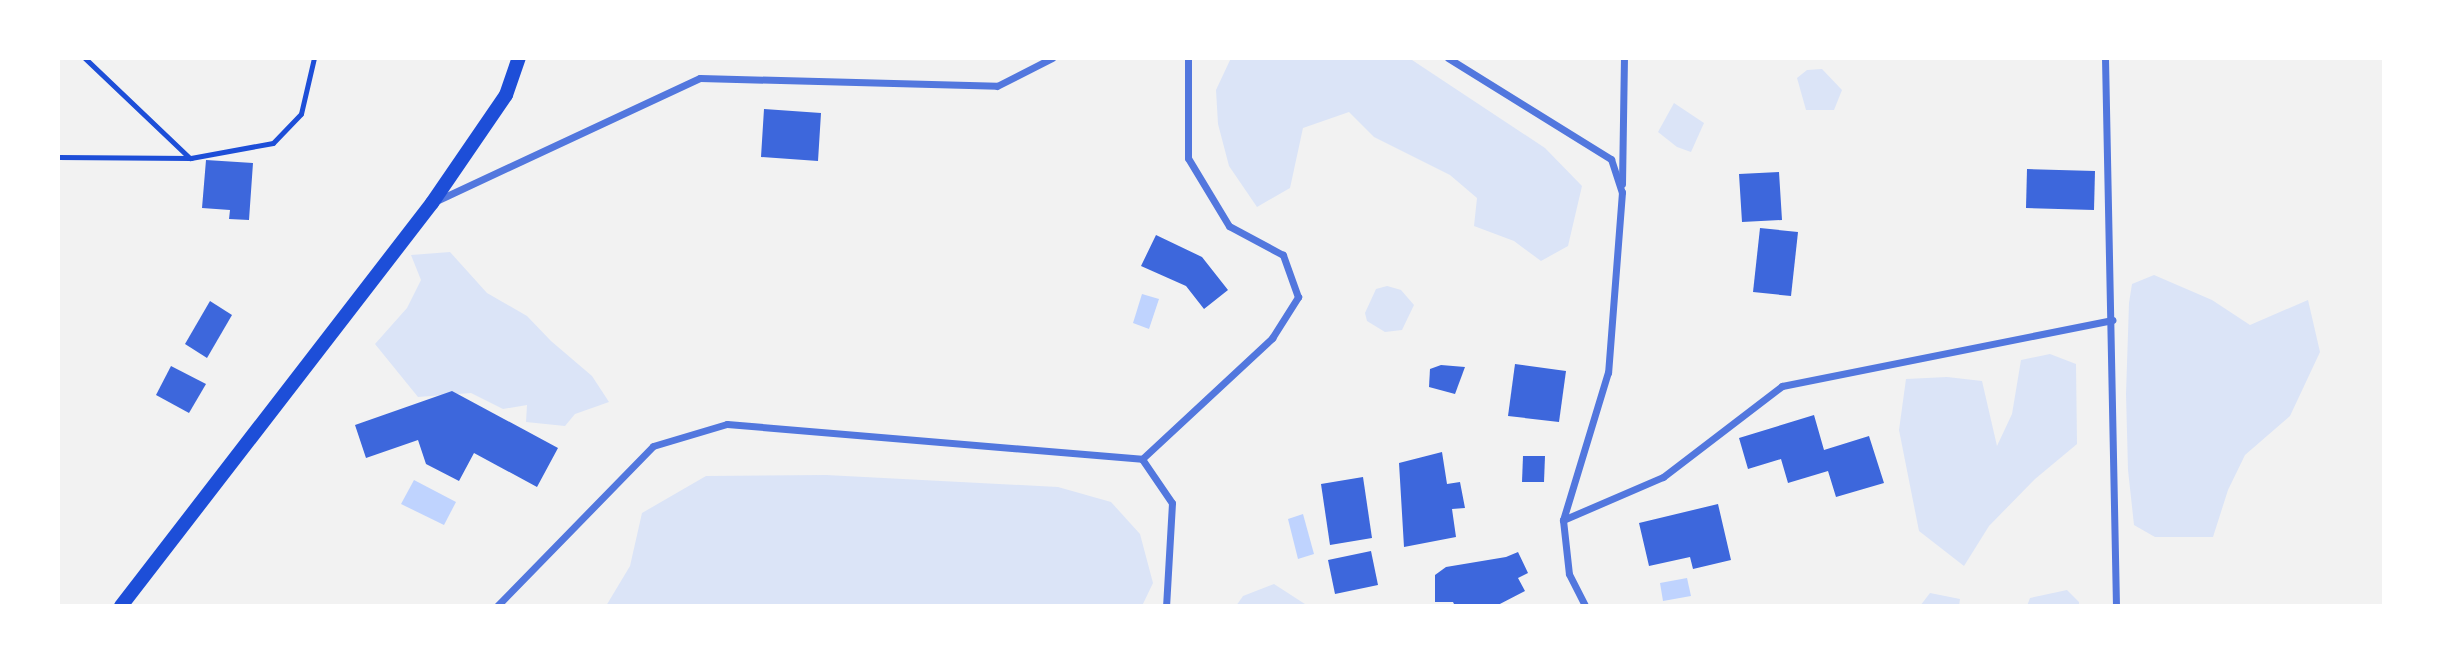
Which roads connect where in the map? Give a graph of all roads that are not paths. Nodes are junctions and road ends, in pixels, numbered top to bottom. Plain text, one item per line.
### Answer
1 (519, 58) edge
2 (1052, 58) edge
3 (1188, 58) edge
4 (1448, 58) edge
5 (1624, 58) edge
6 (2105, 58) edge
7 (1622, 192) junction
8 (432, 203) junction
9 (2112, 320) junction
10 (1142, 459) junction
11 (1563, 520) junction
12 (121, 606) edge
13 (498, 606) edge
14 (1166, 606) edge
15 (1585, 606) edge
16 (2116, 606) edge

1 - 8 main road
2 - 8 street
3 - 10 street
4 - 7 street
5 - 7 street
6 - 9 street
7 - 11 street
8 - 12 main road
9 - 11 street
9 - 16 street
10 - 13 street
10 - 14 street
11 - 15 street

